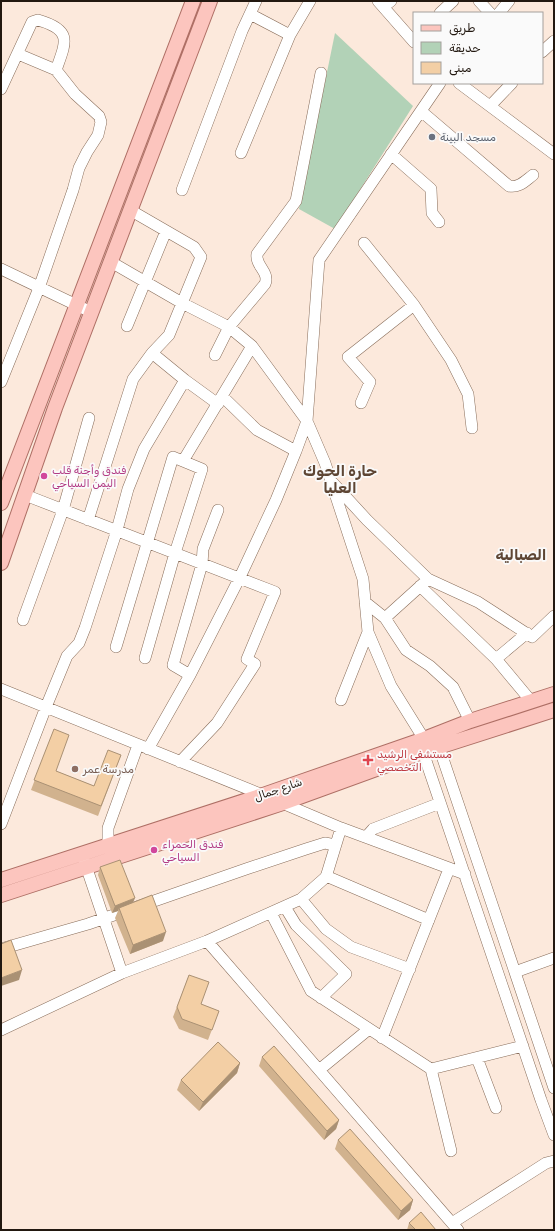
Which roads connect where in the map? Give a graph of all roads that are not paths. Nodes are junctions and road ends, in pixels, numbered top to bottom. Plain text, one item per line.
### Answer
1 (193, 1) edge
2 (210, 1) edge
3 (256, 1) edge
4 (310, 1) edge
5 (453, 1) edge
6 (479, 1) edge
7 (509, 1) edge
8 (384, 3) edge
9 (441, 12) edge
10 (489, 12) edge
11 (500, 12) edge
12 (250, 14) junction
13 (290, 35) junction
14 (413, 40) edge
15 (554, 41) edge
16 (543, 51) edge
17 (18, 54) junction
18 (56, 70) junction
19 (321, 73) dead end
20 (439, 84) edge
21 (460, 84) edge
22 (511, 84) edge
23 (1, 90) edge
24 (490, 106) junction
25 (421, 111) junction
26 (241, 153) dead end
27 (391, 154) junction
28 (554, 154) edge
29 (533, 175) dead end
30 (182, 190) dead end
31 (130, 210) junction
32 (440, 222) dead end
33 (166, 231) junction
34 (364, 243) dead end
35 (111, 262) junction
36 (1, 269) edge
37 (146, 282) junction
38 (40, 288) junction
39 (182, 302) junction
40 (414, 304) junction
41 (77, 305) junction
42 (91, 312) junction
43 (127, 326) dead end
44 (229, 327) junction
45 (252, 346) junction
46 (152, 353) junction
47 (216, 355) dead end
48 (185, 380) junction
49 (1, 382) edge
50 (220, 400) junction
51 (361, 403) dead end
52 (89, 418) dead end
53 (307, 421) junction
54 (472, 428) dead end
55 (296, 451) junction
56 (183, 461) junction
57 (331, 480) junction
58 (25, 494) junction
59 (1, 503) edge
60 (63, 510) junction
61 (218, 510) dead end
62 (88, 520) junction
63 (117, 530) junction
64 (146, 542) junction
65 (175, 553) junction
66 (1, 563) edge
67 (202, 564) junction
68 (240, 577) junction
69 (424, 583) junction
70 (365, 602) junction
71 (554, 616) edge
72 (385, 618) junction
73 (23, 620) dead end
74 (368, 632) junction
75 (526, 634) junction
76 (116, 647) dead end
77 (145, 658) dead end
78 (496, 659) junction
79 (190, 675) junction
80 (1, 689) edge
81 (554, 694) edge
82 (341, 700) dead end
83 (531, 701) junction
84 (46, 707) junction
85 (554, 710) edge
86 (470, 721) junction
87 (424, 746) junction
88 (143, 747) junction
89 (439, 747) junction
90 (180, 762) junction
91 (263, 794) junction
92 (440, 803) junction
93 (283, 804) junction
94 (1, 824) edge
95 (341, 828) junction
96 (366, 837) junction
97 (108, 846) junction
98 (335, 846) junction
99 (84, 861) junction
100 (449, 869) junction
101 (465, 874) junction
102 (326, 876) junction
103 (1, 880) edge
104 (1, 895) edge
105 (301, 899) junction
106 (284, 907) junction
107 (270, 913) junction
108 (103, 918) junction
109 (429, 920) junction
110 (207, 941) junction
111 (1, 949) edge
112 (554, 958) edge
113 (410, 969) junction
114 (516, 972) junction
115 (122, 973) junction
116 (321, 998) junction
117 (369, 1029) junction
118 (1, 1030) edge
119 (382, 1038) junction
120 (523, 1046) junction
121 (477, 1058) junction
122 (431, 1069) junction
123 (319, 1070) junction
124 (554, 1088) edge
125 (496, 1108) dead end
126 (554, 1135) edge
127 (451, 1151) dead end
128 (554, 1161) edge
129 (455, 1226) edge

1 - 41 main road
2 - 31 main road
3 - 12 street
4 - 13 street
5 - 9 street
6 - 10 street
7 - 11 street
8 - 14 street
12 - 13 street
12 - 30 street
13 - 26 street
15 - 16 street
17 - 18 street
17 - 18 street
17 - 23 street
18 - 38 street
19 - 44 street
20 - 25 street
21 - 24 street
22 - 24 street
24 - 28 street
25 - 27 street
25 - 29 street
27 - 32 street
27 - 53 street
31 - 33 street
31 - 35 main road
33 - 37 street
33 - 39 street
34 - 40 street
35 - 37 street
35 - 42 main road
36 - 38 street
37 - 39 street
37 - 43 street
38 - 41 street
38 - 49 street
39 - 44 street
39 - 46 street
40 - 51 street
40 - 54 street
41 - 42 street
41 - 59 main road
42 - 58 main road
44 - 45 street
44 - 47 street
45 - 50 street
45 - 53 street
46 - 48 street
46 - 62 street
48 - 50 street
48 - 63 street
50 - 55 street
50 - 56 street
52 - 60 street
53 - 55 street
53 - 57 street
55 - 68 street
56 - 64 street
56 - 65 street
57 - 69 street
57 - 70 street
58 - 60 street
58 - 66 main road
60 - 62 street
60 - 73 street
61 - 67 street
62 - 63 street
63 - 64 street
63 - 84 street
64 - 65 street
64 - 76 street
65 - 67 street
65 - 77 street
67 - 68 street
67 - 79 street
68 - 79 street
68 - 90 street
69 - 72 street
69 - 75 street
69 - 78 street
70 - 72 street
70 - 74 street
71 - 75 street
72 - 86 street
74 - 82 street
74 - 87 street
75 - 78 street
78 - 83 street
79 - 88 street
80 - 84 street
81 - 83 main road, شارع جمال
83 - 86 main road, شارع جمال
84 - 88 street
84 - 94 street
85 - 89 main road, شارع جمال
86 - 87 main road, شارع جمال
87 - 89 main road, شارع جمال
87 - 91 main road, شارع جمال
87 - 92 street
87 - 93 main road, شارع جمال
88 - 90 street
88 - 97 street
89 - 114 street
90 - 91 street
91 - 93 street
91 - 97 main road, شارع جمال
92 - 96 street
92 - 101 street
93 - 95 street
93 - 99 main road, شارع جمال
95 - 96 street
95 - 98 street
96 - 100 street
97 - 99 main road, شارع جمال
98 - 102 street
98 - 108 street
99 - 103 main road, شارع جمال
99 - 104 main road, شارع جمال
99 - 108 street
100 - 101 street
100 - 109 street
101 - 120 street
102 - 105 street
102 - 109 street
105 - 106 street
105 - 113 street
106 - 107 street
106 - 116 street
107 - 110 street
107 - 116 street
108 - 111 street
108 - 115 street
109 - 113 street
110 - 115 street
110 - 123 street
112 - 114 street
113 - 119 street
114 - 124 street
115 - 118 street
116 - 117 street
117 - 119 street
117 - 123 street
119 - 122 street
120 - 121 street
120 - 126 street
121 - 122 street
121 - 125 street
122 - 127 street
123 - 129 street
128 - 129 street

